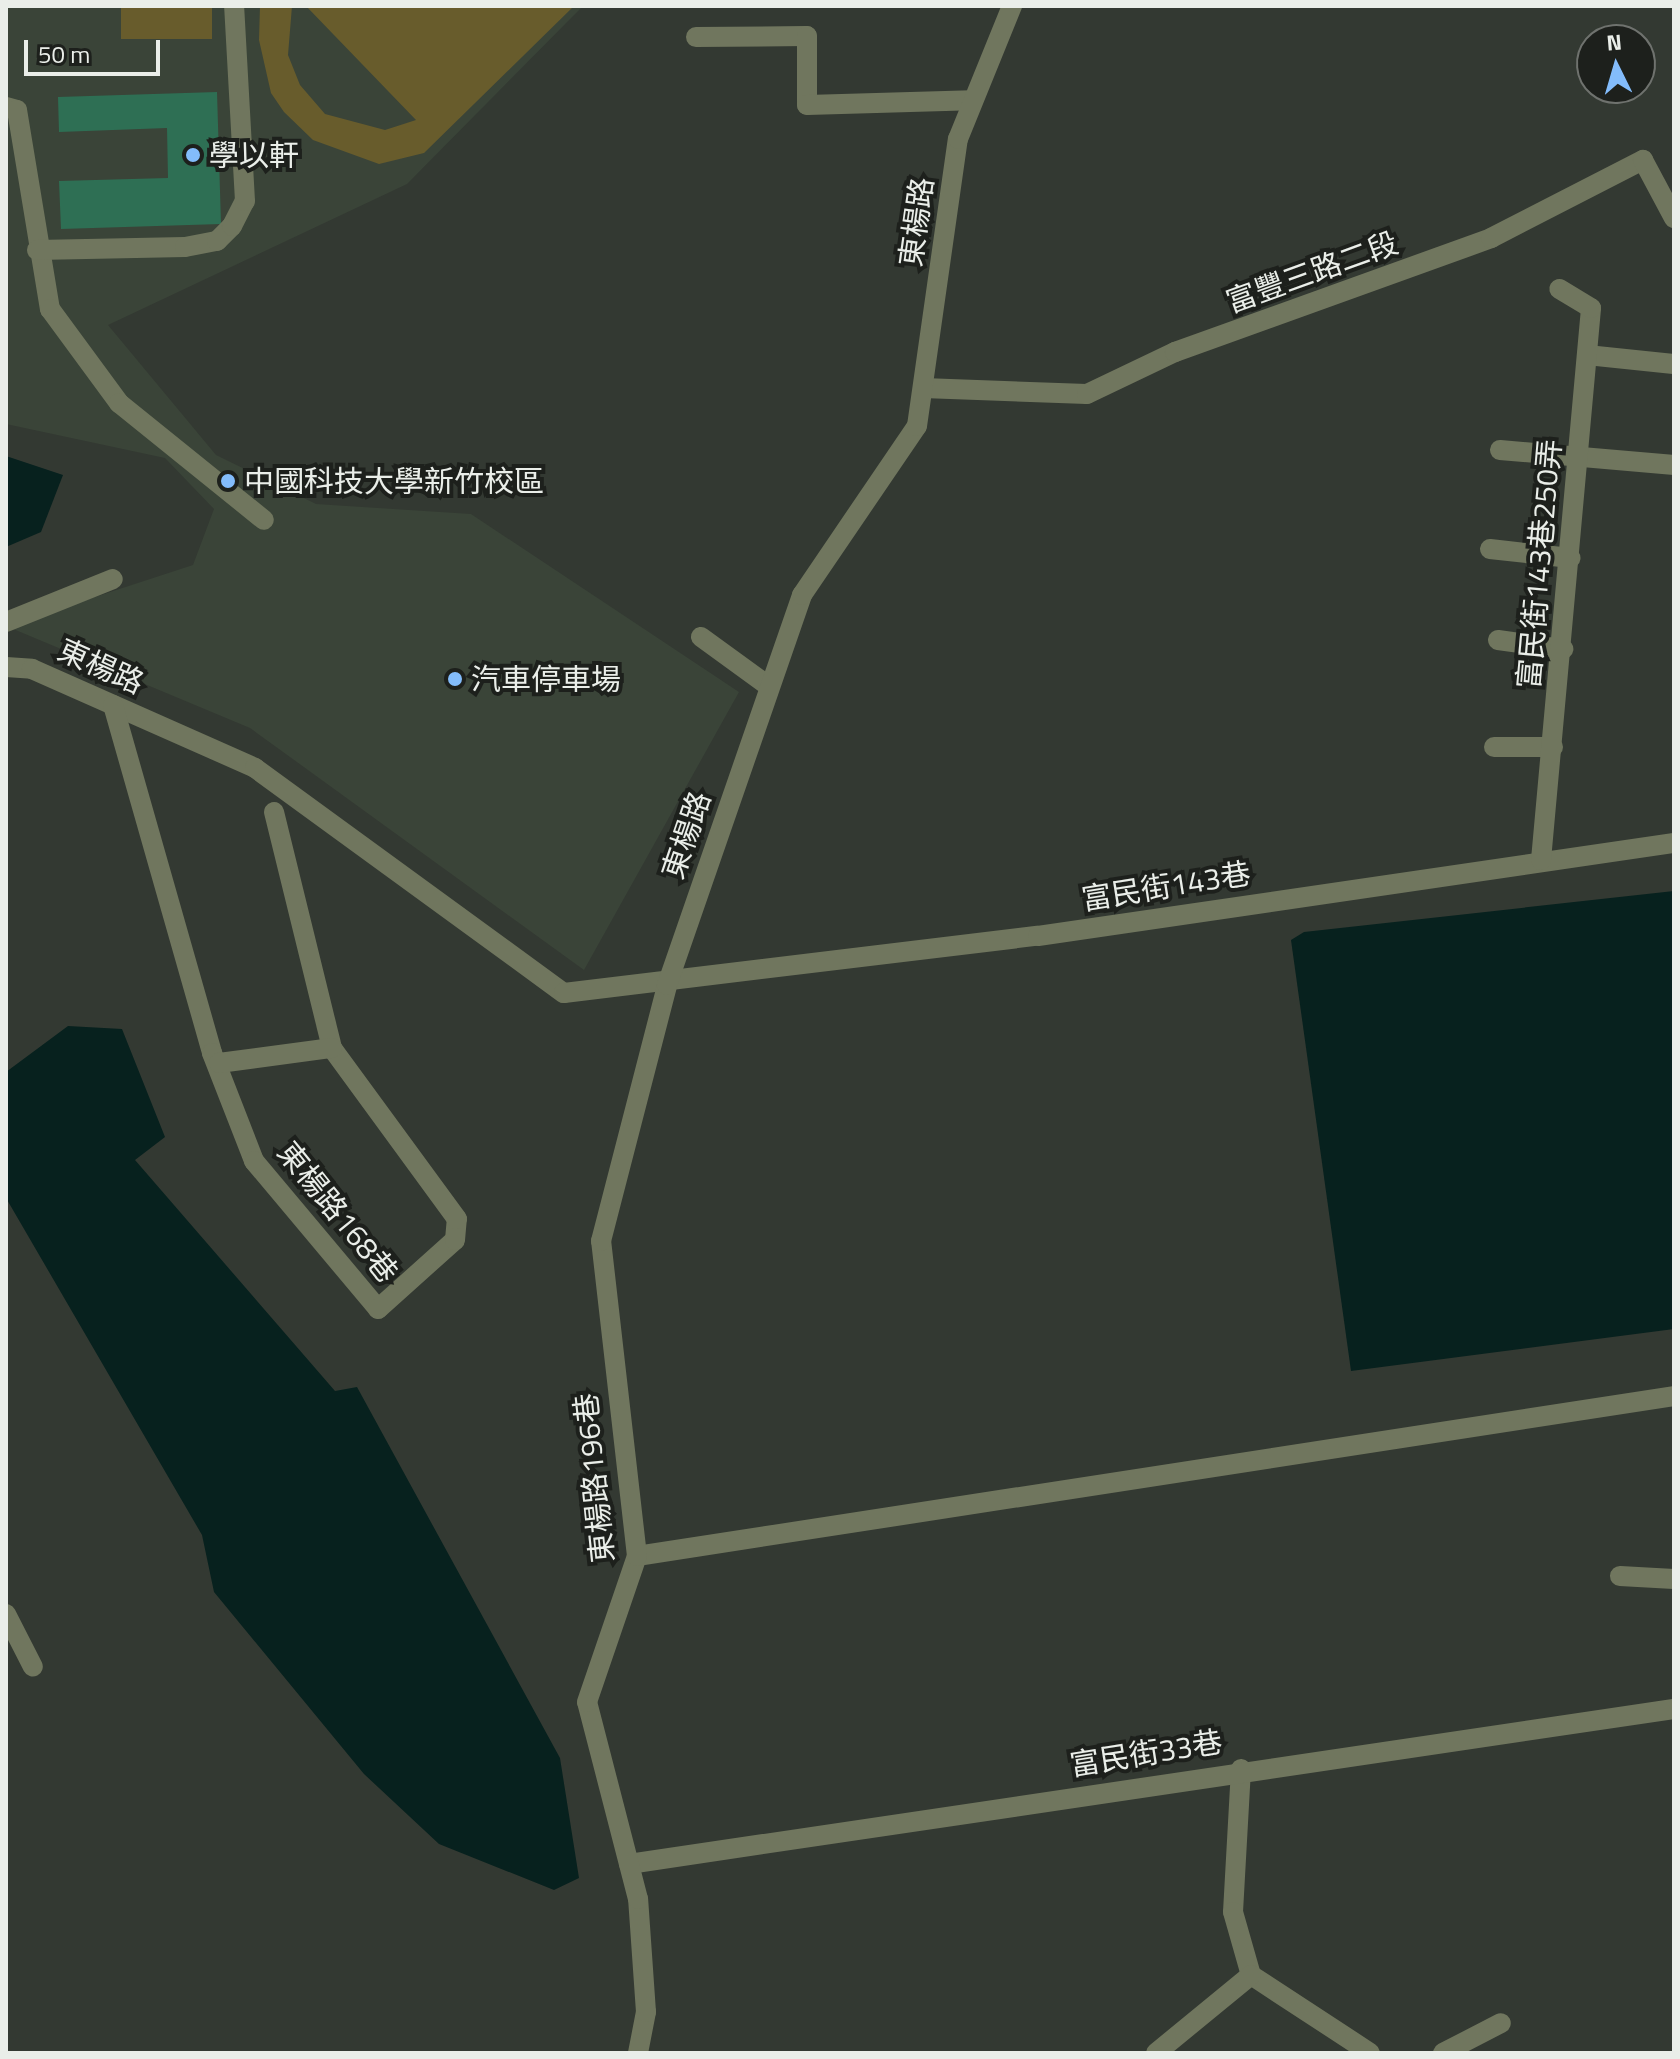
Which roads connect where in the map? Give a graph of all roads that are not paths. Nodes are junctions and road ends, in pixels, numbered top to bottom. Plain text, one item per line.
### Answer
1 (234, 6) edge
2 (1012, 6) edge
3 (696, 37) dead end
4 (971, 100) junction
5 (6, 107) edge
6 (1674, 218) edge
7 (37, 250) junction
8 (1559, 289) dead end
9 (1587, 355) junction
10 (1674, 364) edge
11 (923, 388) junction
12 (1500, 450) dead end
13 (1579, 457) junction
14 (1674, 465) edge
15 (264, 520) dead end
16 (1490, 549) dead end
17 (1570, 558) junction
18 (113, 579) dead end
19 (6, 622) edge
20 (701, 637) dead end
21 (1498, 640) dead end
22 (1563, 649) junction
23 (6, 667) edge
24 (767, 685) junction
25 (113, 705) junction
26 (1494, 747) dead end
27 (1553, 747) junction
28 (274, 812) dead end
29 (1674, 843) edge
30 (1541, 860) junction
31 (667, 985) junction
32 (332, 1048) junction
33 (219, 1063) junction
34 (1674, 1396) edge
35 (637, 1556) junction
36 (1620, 1576) dead end
37 (1674, 1579) edge
38 (6, 1614) edge
39 (33, 1667) dead end
40 (1674, 1709) edge
41 (1241, 1769) junction
42 (629, 1864) junction
43 (1251, 1975) junction
44 (1501, 2023) dead end
45 (638, 2053) edge
46 (1156, 2053) edge
47 (1370, 2053) edge
48 (1443, 2053) edge

1 - 7 street
2 - 4 street, 東楊路
3 - 4 street
4 - 11 street, 東楊路
5 - 7 street
6 - 11 street, 富豐三路二段
7 - 15 street
8 - 9 street, 富民街143巷250弄
9 - 10 street
9 - 13 street, 富民街143巷250弄
11 - 24 street, 東楊路
12 - 13 street
13 - 14 street
13 - 17 street, 富民街143巷250弄
16 - 17 street
17 - 22 street, 富民街143巷250弄
18 - 19 street
20 - 24 street
21 - 22 street
22 - 27 street, 富民街143巷250弄
23 - 25 street, 東楊路
24 - 31 street, 東楊路
25 - 31 street, 東楊路
25 - 33 street, 東楊路168巷
26 - 27 street
27 - 30 street, 富民街143巷250弄
28 - 32 street, 東楊路168巷
29 - 30 street, 富民街143巷
30 - 31 street, 富民街143巷
31 - 35 street, 東楊路196巷
32 - 33 street
32 - 33 street, 東楊路168巷
34 - 35 street
35 - 42 street, 東楊路196巷
36 - 37 street
38 - 39 street
40 - 41 street, 富民街33巷
41 - 42 street, 富民街33巷
41 - 43 street
42 - 45 street, 東楊路196巷
43 - 46 street
43 - 47 street
44 - 48 street

